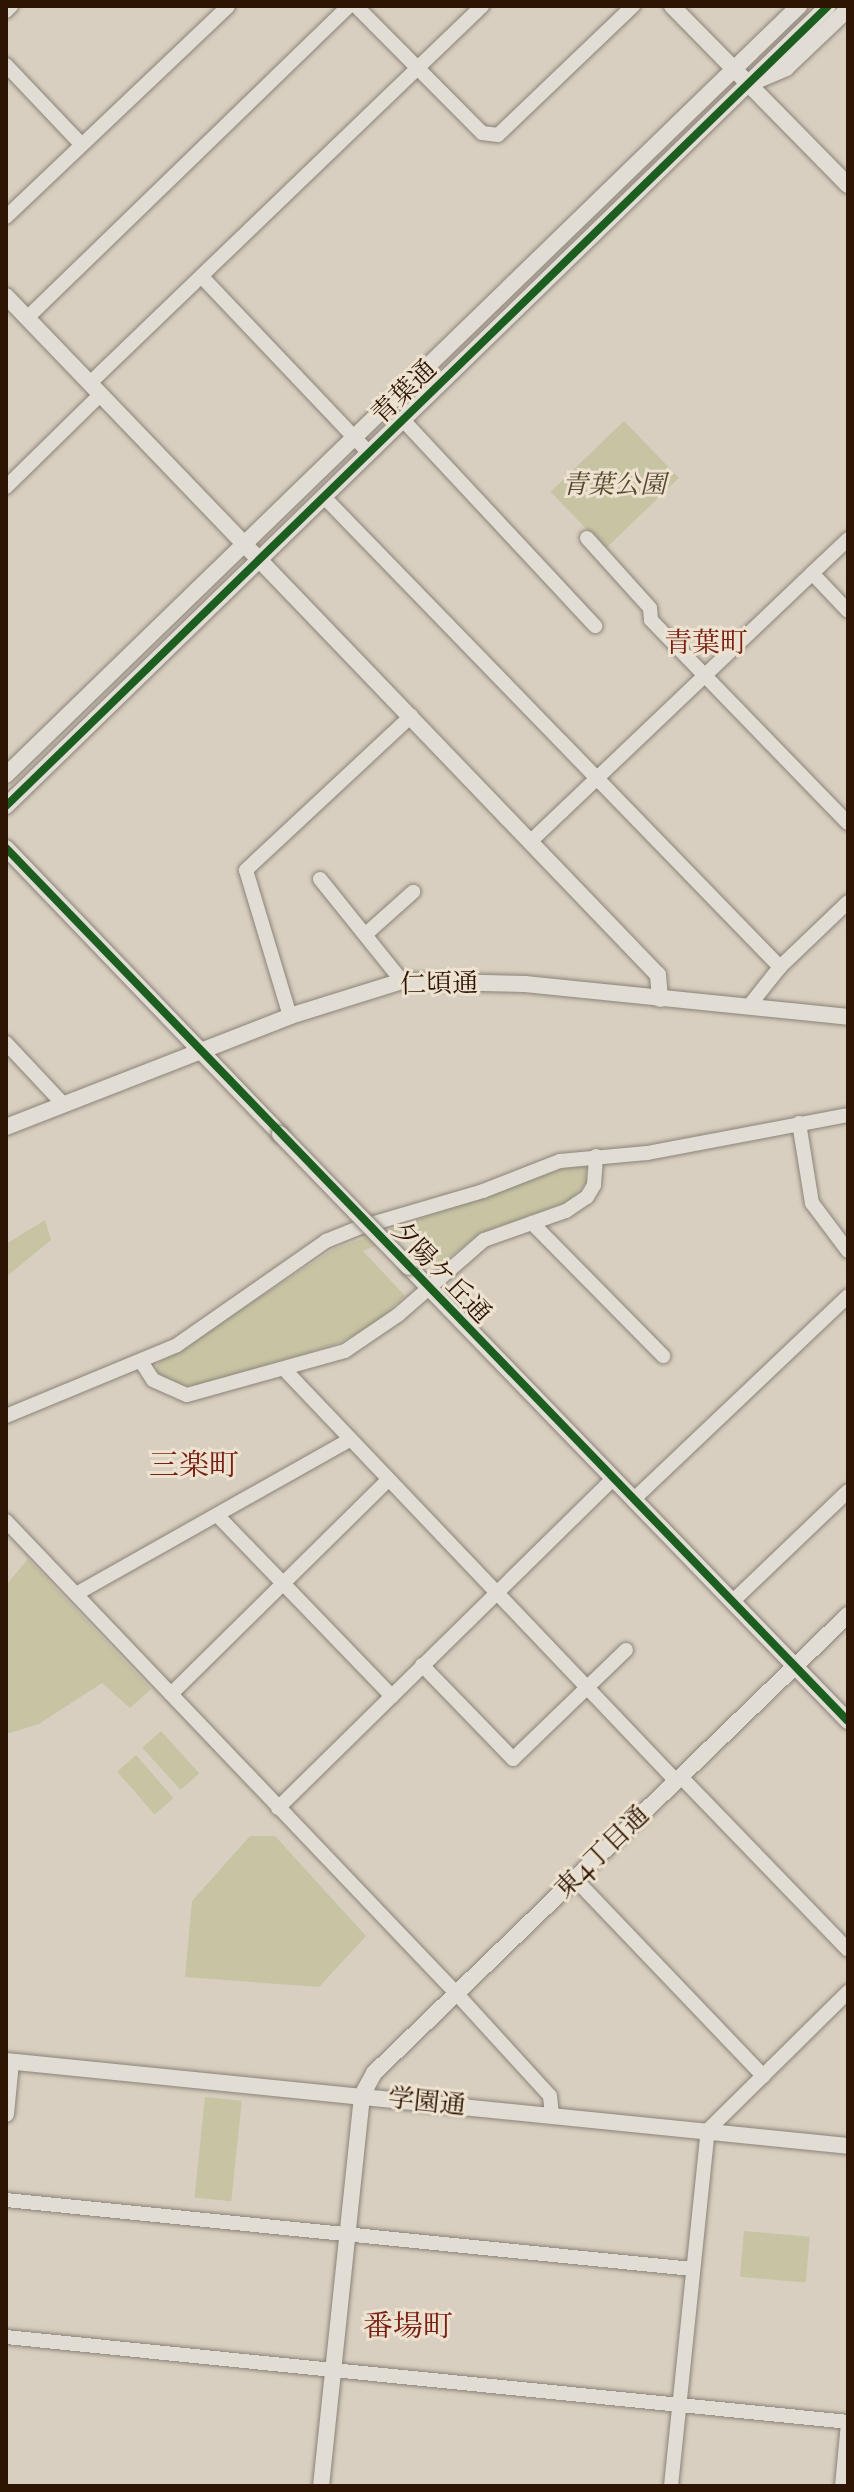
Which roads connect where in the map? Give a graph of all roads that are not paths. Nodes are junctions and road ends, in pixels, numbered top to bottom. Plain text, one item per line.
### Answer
1 (11, 6) edge
2 (228, 6) edge
3 (349, 6) edge
4 (356, 6) edge
5 (482, 6) edge
6 (633, 6) edge
7 (672, 6) edge
8 (799, 6) edge
9 (828, 6) edge
10 (848, 9) edge
11 (6, 11) edge
12 (6, 65) edge
13 (416, 68) junction
14 (735, 70) junction
15 (749, 85) junction
16 (81, 144) junction
17 (848, 185) edge
18 (6, 217) edge
19 (203, 278) junction
20 (6, 296) edge
21 (27, 318) junction
22 (96, 388) junction
23 (403, 420) junction
24 (355, 438) junction
25 (369, 453) junction
26 (6, 487) edge
27 (324, 497) junction
28 (587, 538) dead end
29 (848, 539) edge
30 (246, 544) junction
31 (261, 558) junction
32 (812, 573) junction
33 (848, 611) edge
34 (595, 626) dead end
35 (703, 675) junction
36 (411, 716) junction
37 (6, 775) edge
38 (596, 779) junction
39 (6, 806) edge
40 (848, 823) edge
41 (531, 841) junction
42 (6, 848) edge
43 (320, 879) dead end
44 (413, 892) dead end
45 (848, 902) edge
46 (367, 933) junction
47 (780, 967) junction
48 (402, 981) junction
49 (660, 999) junction
50 (749, 1006) junction
51 (290, 1016) junction
52 (848, 1017) edge
53 (6, 1043) edge
54 (198, 1052) junction
55 (64, 1105) junction
56 (848, 1115) edge
57 (799, 1123) junction
58 (6, 1127) edge
59 (596, 1156) junction
60 (532, 1223) junction
61 (848, 1251) edge
62 (429, 1288) junction
63 (848, 1296) edge
64 (663, 1356) dead end
65 (142, 1363) junction
66 (284, 1369) junction
67 (6, 1416) edge
68 (348, 1441) junction
69 (612, 1480) junction
70 (387, 1481) junction
71 (848, 1491) edge
72 (633, 1500) junction
73 (217, 1515) junction
74 (6, 1521) edge
75 (283, 1583) junction
76 (497, 1593) junction
77 (76, 1594) junction
78 (733, 1601) junction
79 (848, 1615) edge
80 (626, 1650) dead end
81 (422, 1665) junction
82 (796, 1666) junction
83 (587, 1688) junction
84 (171, 1694) junction
85 (392, 1696) junction
86 (848, 1721) edge
87 (678, 1779) junction
88 (278, 1808) junction
89 (574, 1878) junction
90 (848, 1950) edge
91 (848, 1992) edge
92 (456, 1993) junction
93 (9, 2062) edge
94 (763, 2076) junction
95 (362, 2095) junction
96 (6, 2114) edge
97 (552, 2114) junction
98 (708, 2130) junction
99 (848, 2146) edge
100 (6, 2200) edge
101 (347, 2233) junction
102 (693, 2269) junction
103 (6, 2337) edge
104 (333, 2371) junction
105 (679, 2408) junction
106 (848, 2423) edge
107 (321, 2486) edge
108 (671, 2486) edge
109 (842, 2486) edge

1 - 11 street
2 - 16 street
3 - 21 street
4 - 13 street
5 - 13 street
6 - 13 street
7 - 14 street
8 - 14 street, 青葉通
9 - 15 street, 青葉通
10 - 15 street
12 - 16 street
13 - 19 street
14 - 15 street
14 - 24 street, 青葉通
15 - 17 street
15 - 23 street, 青葉通
16 - 18 street
19 - 22 street
19 - 24 street
20 - 21 street
21 - 22 street
22 - 26 street
22 - 30 street
23 - 25 street, 青葉通
23 - 34 street
24 - 25 street
24 - 30 street, 青葉通
25 - 27 street, 青葉通
27 - 31 street, 青葉通
27 - 38 street
28 - 35 street
29 - 32 street
30 - 31 street
30 - 37 street, 青葉通
31 - 36 street
31 - 39 street, 青葉通
32 - 33 street
32 - 35 street
35 - 38 street
35 - 40 street
36 - 41 street
36 - 51 street
38 - 41 street
38 - 47 street
41 - 49 street
42 - 54 street, 夕陽ケ丘通
43 - 46 street
44 - 46 street
45 - 47 street
46 - 48 street
47 - 50 street
48 - 49 street, 仁頃通
48 - 51 street, 仁頃通
49 - 50 street, 仁頃通
50 - 52 street, 仁頃通
51 - 54 street, 仁頃通
53 - 55 street
54 - 55 street, 仁頃通
54 - 62 street, 夕陽ケ丘通, bridge
55 - 58 street, 仁頃通
56 - 57 street
57 - 59 street
57 - 61 street
59 - 60 street
59 - 65 street
60 - 62 street
60 - 64 street
62 - 66 street
62 - 69 street, 夕陽ケ丘通
63 - 72 street
65 - 66 street
65 - 67 street
66 - 68 street
68 - 70 street
68 - 73 street
69 - 72 street, 夕陽ケ丘通
69 - 76 street
70 - 75 street
70 - 76 street
71 - 78 street
72 - 78 street, 夕陽ケ丘通
73 - 75 street
73 - 77 street
74 - 77 street
75 - 84 street
75 - 85 street
76 - 81 street
76 - 83 street
77 - 84 street
78 - 82 street, 夕陽ケ丘通
79 - 82 street, 東4丁目通
80 - 83 street
81 - 83 street
81 - 85 street
82 - 86 street, 夕陽ケ丘通
82 - 87 street, 東4丁目通
83 - 87 street
84 - 88 street
85 - 88 street
87 - 89 street, 東4丁目通
87 - 90 street
88 - 92 street
89 - 92 street, 東4丁目通
89 - 94 street
91 - 94 street
92 - 95 street, 東4丁目通
92 - 97 street
93 - 95 street, 学園通
93 - 96 street
94 - 98 street
95 - 97 street, 学園通
95 - 101 street
97 - 98 street, 学園通
98 - 99 street, 学園通
98 - 102 street
100 - 101 street
101 - 102 street
101 - 104 street
102 - 105 street
103 - 104 street
104 - 105 street
104 - 107 street
105 - 106 street
105 - 108 street
106 - 109 street

